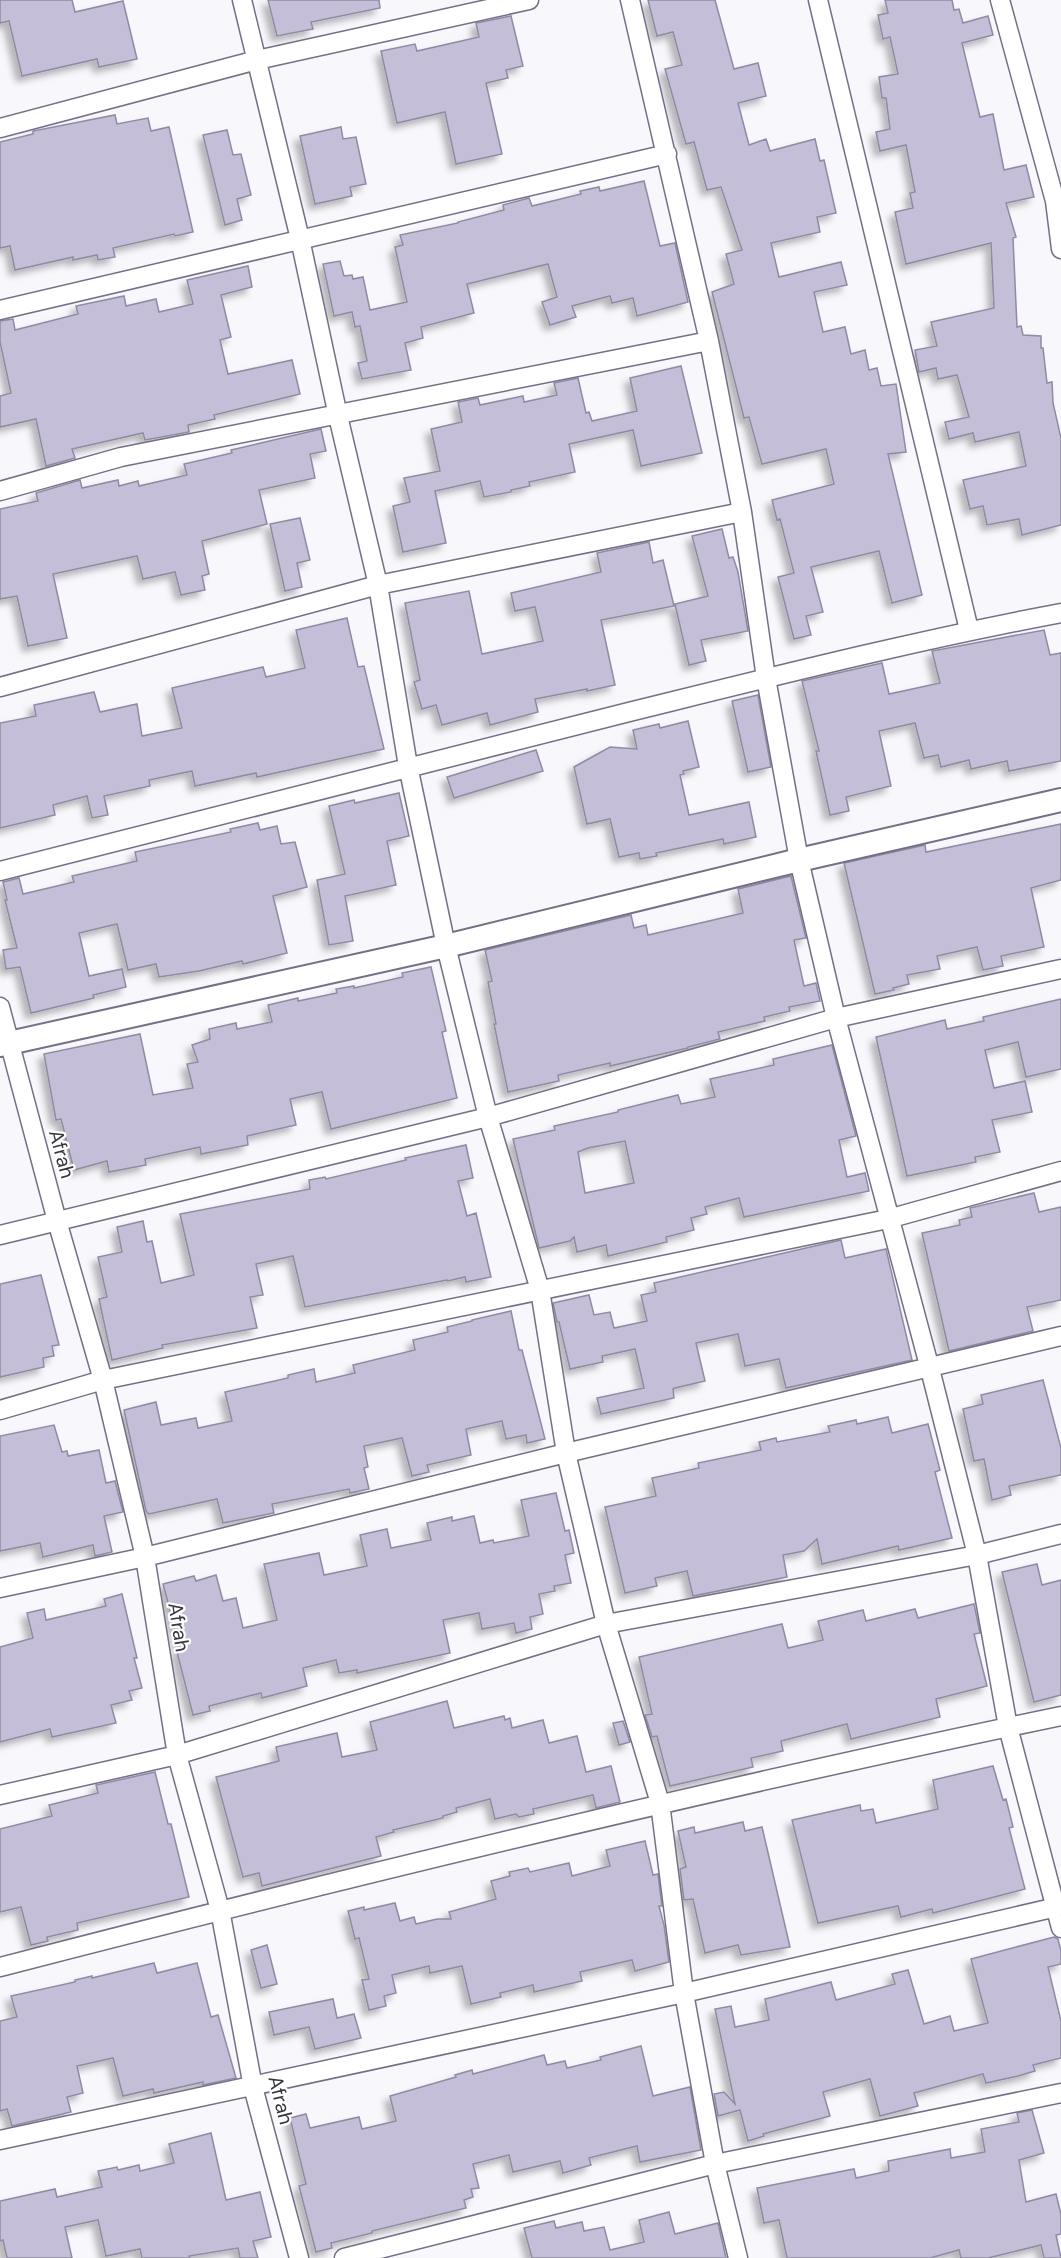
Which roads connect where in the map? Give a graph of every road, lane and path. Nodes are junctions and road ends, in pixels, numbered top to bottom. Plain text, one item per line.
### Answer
1 (242, 0) edge
2 (529, 0) edge
3 (630, 0) edge
4 (818, 0) edge
5 (1000, 0) edge
6 (257, 60) junction
7 (0, 128) edge
8 (667, 154) junction
9 (300, 239) junction
10 (1061, 249) edge
11 (0, 310) edge
12 (709, 341) junction
13 (338, 416) junction
14 (0, 491) edge
15 (742, 512) junction
16 (378, 585) junction
17 (1061, 613) edge
18 (969, 630) junction
19 (766, 678) junction
20 (0, 687) edge
21 (408, 766) junction
22 (1061, 800) edge
23 (799, 860) junction
24 (0, 871) edge
25 (446, 946) junction
26 (1061, 969) edge
27 (0, 1007) edge
28 (836, 1018) junction
29 (4, 1044) edge
30 (488, 1117) junction
31 (1061, 1171) edge
32 (888, 1218) junction
33 (57, 1221) junction
34 (0, 1235) edge
35 (540, 1290) junction
36 (1061, 1336) edge
37 (930, 1369) junction
38 (104, 1380) junction
39 (0, 1410) edge
40 (566, 1453) junction
41 (1061, 1534) edge
42 (977, 1555) junction
43 (146, 1557) junction
44 (0, 1588) edge
45 (606, 1624) junction
46 (1061, 1716) edge
47 (1008, 1727) junction
48 (177, 1755) junction
49 (0, 1795) edge
50 (660, 1803) junction
51 (1058, 1906) edge
52 (220, 1910) junction
53 (1061, 1928) edge
54 (0, 1967) edge
55 (684, 1993) junction
56 (253, 2087) junction
57 (1061, 2093) edge
58 (0, 2140) edge
59 (715, 2164) junction
60 (299, 2258) edge
61 (344, 2258) edge
62 (738, 2258) edge

1 - 6 street
2 - 6 street
3 - 8 street
4 - 18 street
5 - 10 street
6 - 7 street
6 - 9 street
8 - 9 street
8 - 12 street
9 - 11 street
9 - 13 street
12 - 13 street
12 - 15 street
13 - 14 street
13 - 16 street
15 - 16 street
15 - 19 street
16 - 20 street
16 - 21 street
17 - 18 street
18 - 19 street
19 - 21 street
19 - 23 street
21 - 24 street
21 - 25 street
22 - 23 street
23 - 25 street
23 - 28 street
25 - 29 street
25 - 30 street
26 - 28 street
27 - 29 street, Afrah
28 - 30 street
28 - 32 street
29 - 33 street, Afrah
30 - 33 street
30 - 35 street
31 - 32 street
32 - 35 street
32 - 37 street
33 - 34 street
33 - 38 street, Afrah
35 - 38 street
35 - 40 street
36 - 37 street
37 - 40 street
37 - 42 street
38 - 39 street
38 - 43 street, Afrah
40 - 43 street
40 - 45 street
41 - 42 street
42 - 45 street
42 - 47 street
43 - 44 street
43 - 48 street, Afrah
45 - 48 street
45 - 50 street
46 - 47 street
47 - 50 street
47 - 51 street
48 - 49 street
48 - 52 street, Afrah
50 - 52 street
50 - 55 street
51 - 53 street
51 - 55 street
52 - 54 street
52 - 56 street, Afrah
55 - 56 street
55 - 59 street
56 - 58 street
56 - 60 street, Afrah
57 - 59 street
59 - 61 street
59 - 62 street

